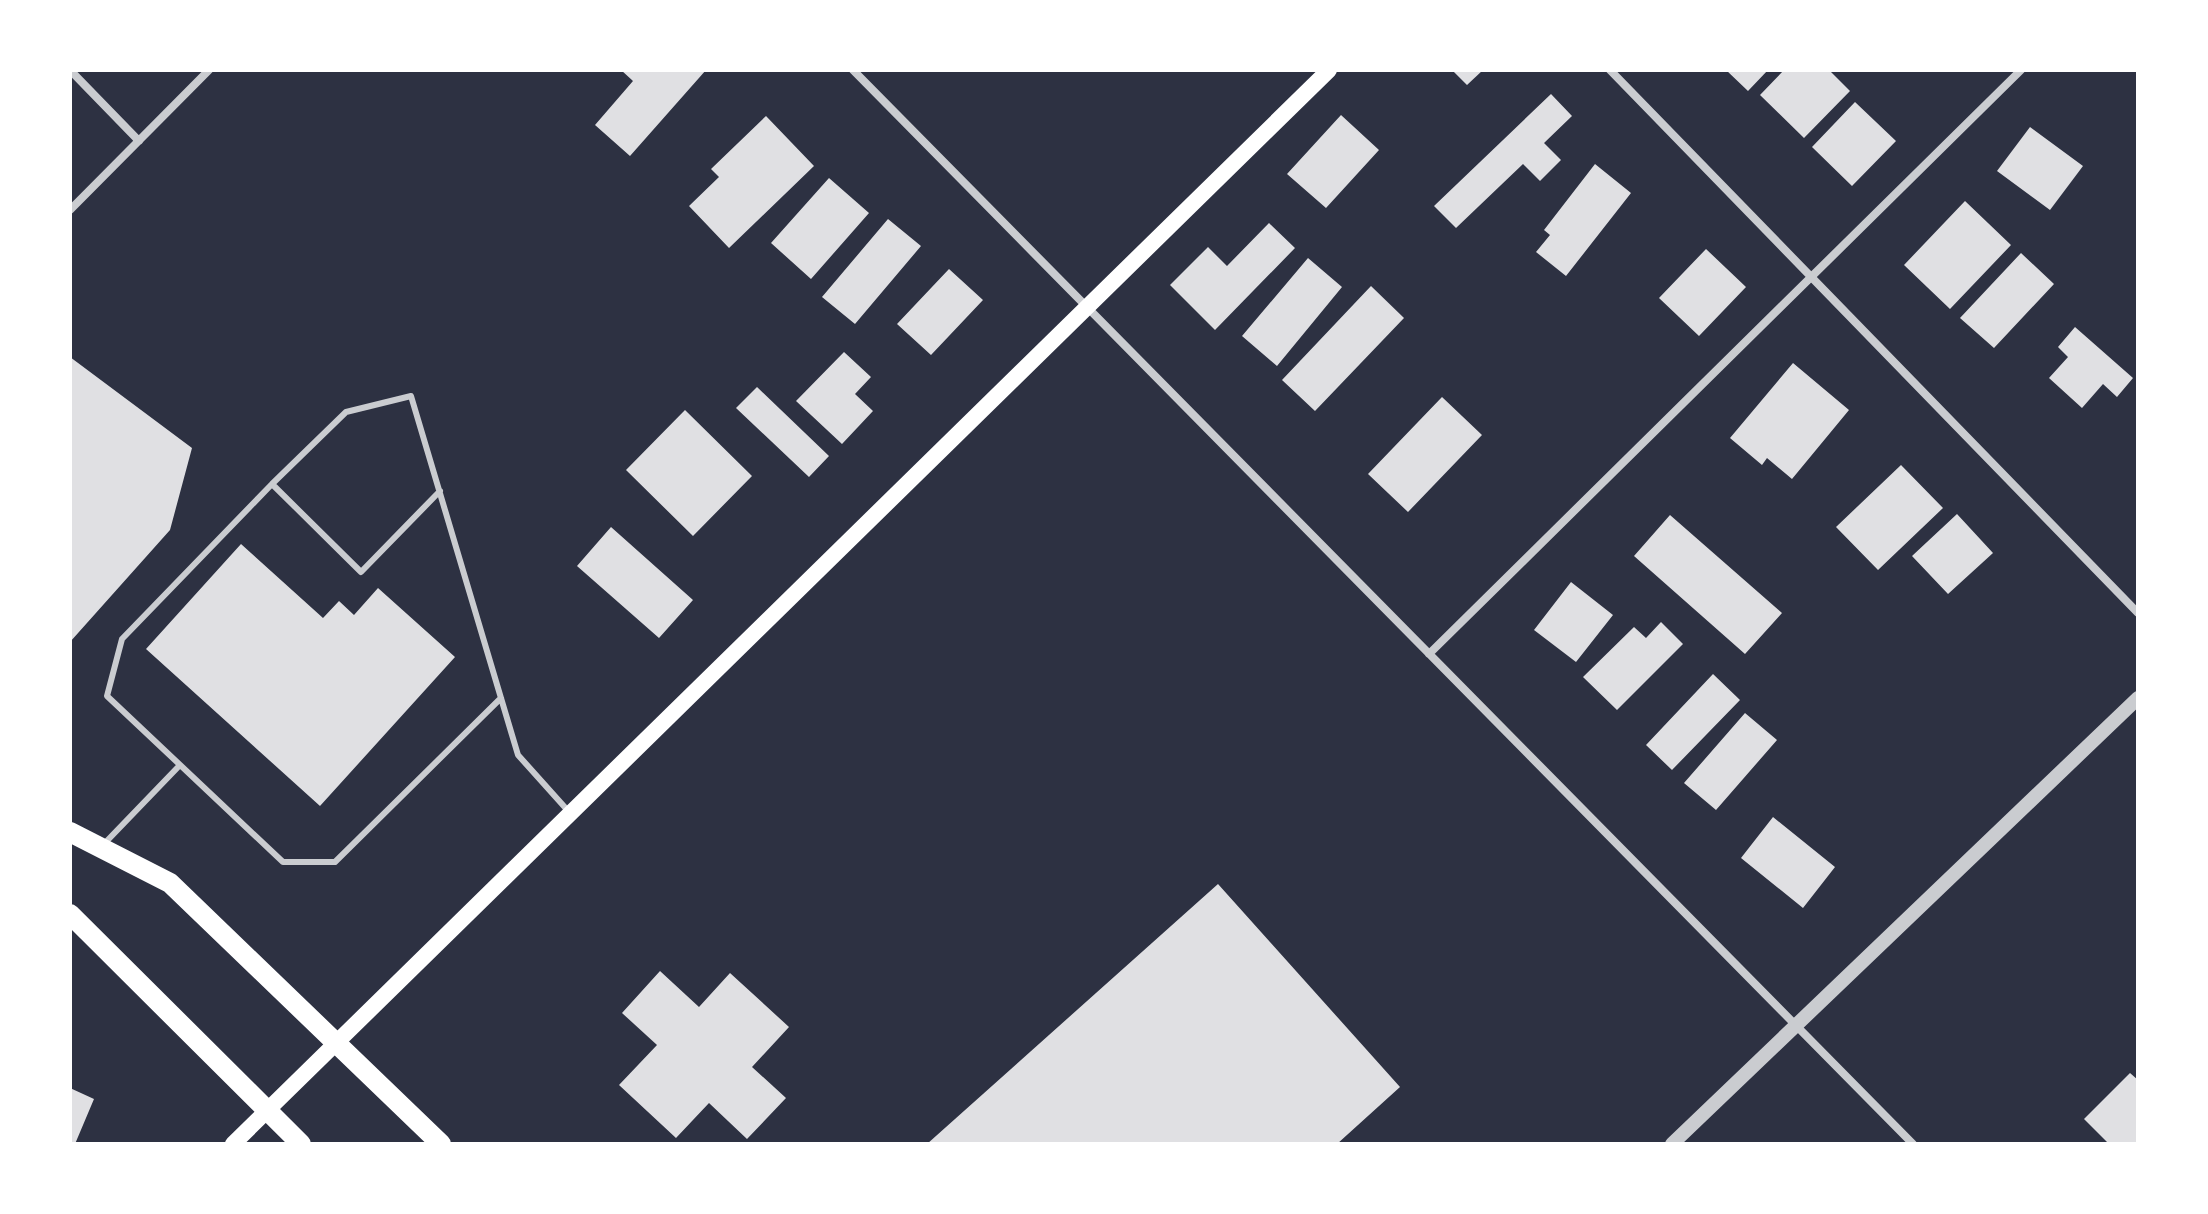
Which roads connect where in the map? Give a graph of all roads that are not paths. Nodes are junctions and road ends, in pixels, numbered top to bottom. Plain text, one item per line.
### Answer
1 (70, 70) edge
2 (209, 70) edge
3 (853, 70) edge
4 (1329, 70) edge
5 (1610, 70) edge
6 (2021, 70) edge
7 (139, 141) junction
8 (70, 210) edge
9 (1811, 277) junction
10 (1087, 307) junction
11 (272, 484) junction
12 (440, 491) junction
13 (2138, 613) edge
14 (1429, 654) junction
15 (501, 698) junction
16 (2138, 698) edge
17 (180, 765) junction
18 (570, 813) junction
19 (70, 832) edge
20 (100, 848) junction
21 (70, 914) edge
22 (1797, 1026) junction
23 (336, 1043) junction
24 (267, 1111) junction
25 (233, 1144) edge
26 (301, 1144) edge
27 (441, 1144) edge
28 (1672, 1144) edge
29 (1913, 1144) edge

1 - 7 street
2 - 7 street
3 - 10 street
4 - 10 main road
5 - 9 street
6 - 9 street
7 - 8 street
9 - 13 street
9 - 14 street
10 - 14 street
10 - 18 main road
11 - 12 lane
11 - 12 lane
11 - 17 lane
12 - 15 lane
14 - 22 street
15 - 17 lane
15 - 18 lane
16 - 22 street
17 - 20 lane
18 - 23 main road
19 - 20 main road
20 - 23 main road
21 - 24 main road
22 - 28 street
22 - 29 street
23 - 24 main road
23 - 27 main road
24 - 25 main road
24 - 26 main road

